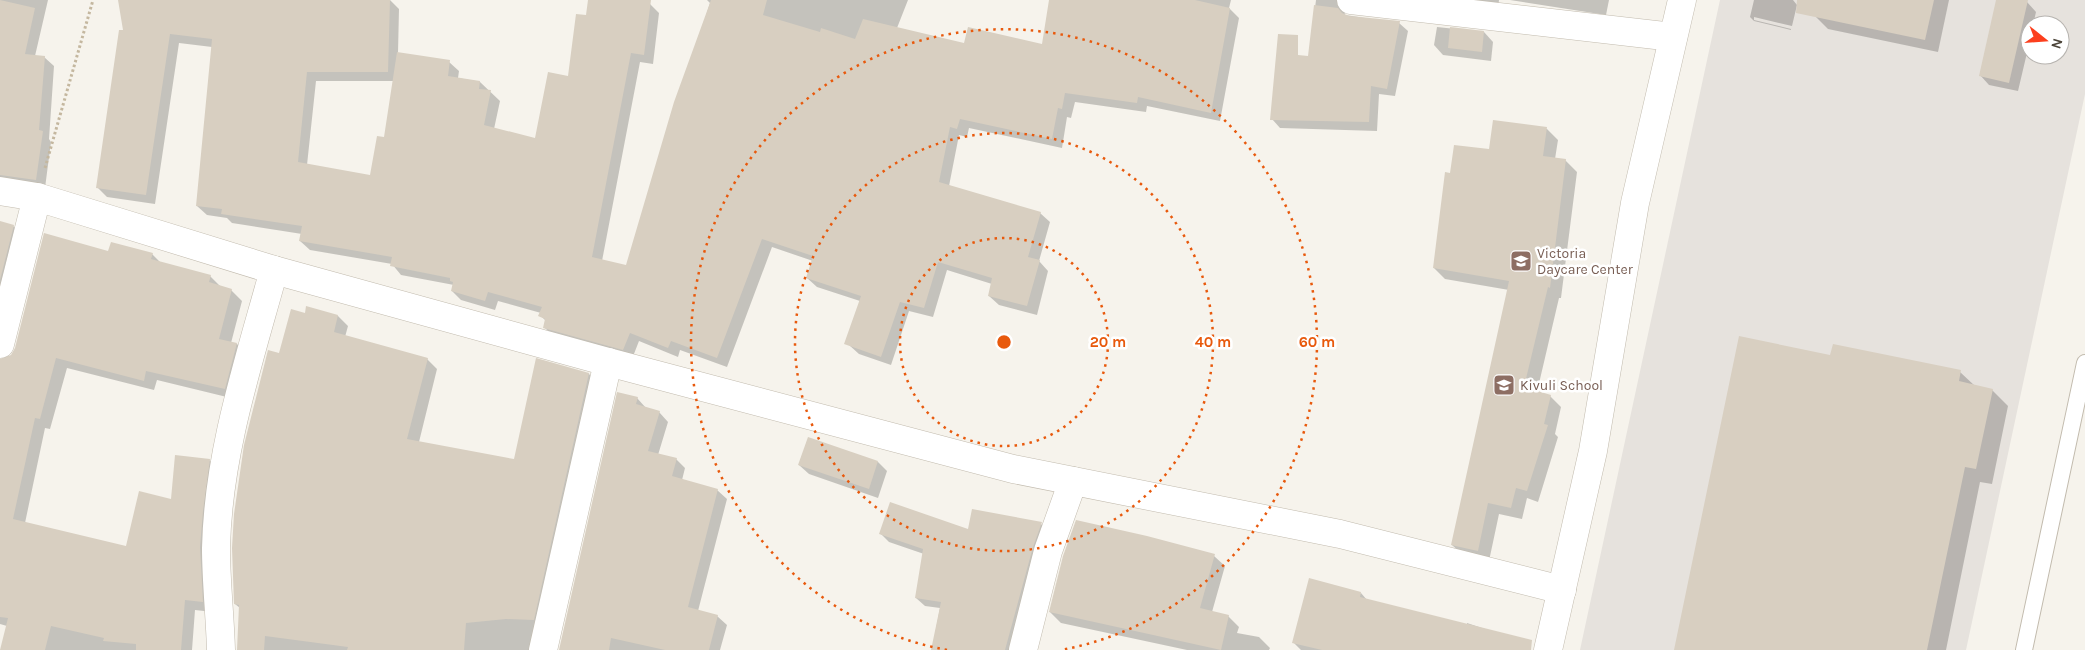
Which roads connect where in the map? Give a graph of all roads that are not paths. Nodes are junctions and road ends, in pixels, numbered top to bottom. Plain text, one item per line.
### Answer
1 (1351, 0) edge
2 (1682, 0) edge
3 (1673, 38) junction
4 (0, 191) edge
5 (37, 197) junction
6 (274, 270) junction
7 (0, 344) edge
8 (608, 362) junction
9 (2085, 363) edge
10 (1073, 481) junction
11 (1562, 590) junction
12 (221, 650) edge
13 (543, 650) edge
14 (1023, 650) edge
15 (1548, 650) edge
16 (2024, 650) edge

1 - 3 street
2 - 3 street
3 - 11 street
4 - 5 street
5 - 6 street
5 - 7 street
6 - 8 street
6 - 12 street
8 - 10 street
8 - 13 street
9 - 16 lane
10 - 11 street
10 - 14 street
11 - 15 street

